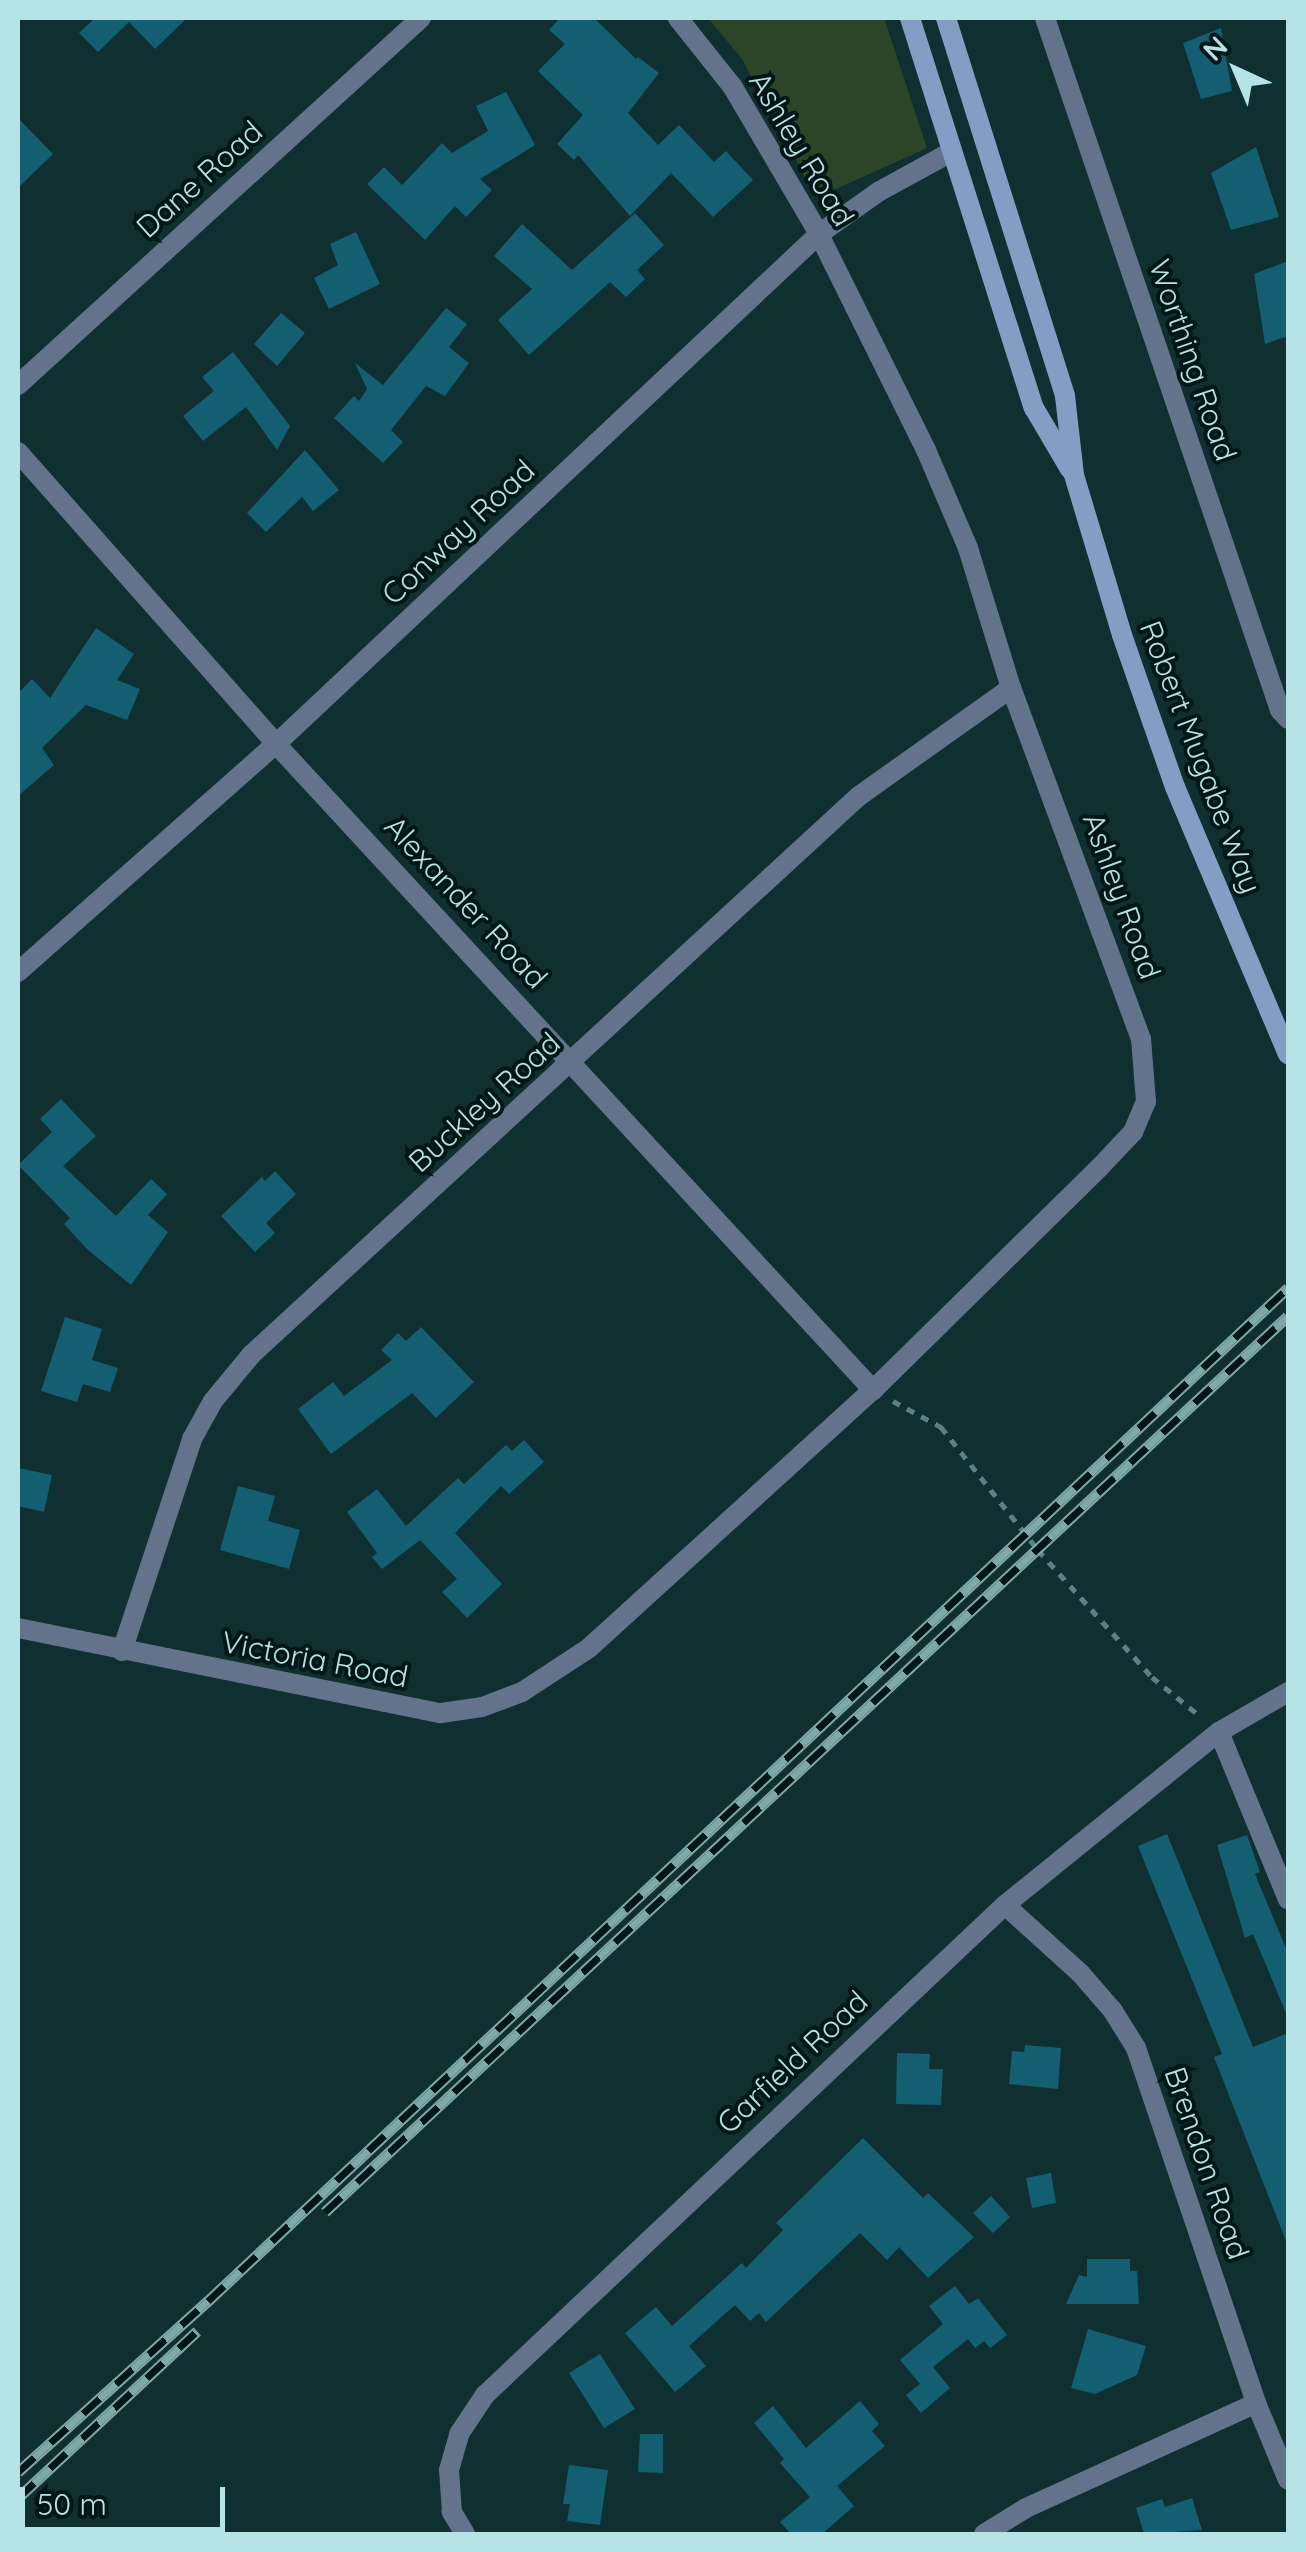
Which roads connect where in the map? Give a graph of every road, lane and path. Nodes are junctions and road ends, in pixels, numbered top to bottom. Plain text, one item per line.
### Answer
1 (422, 18) edge
2 (678, 18) edge
3 (910, 18) edge
4 (946, 18) edge
5 (1045, 18) edge
6 (951, 152) junction
7 (820, 234) junction
8 (18, 385) edge
9 (18, 452) edge
10 (1074, 475) junction
11 (1011, 688) junction
12 (1288, 718) edge
13 (276, 744) junction
14 (18, 972) edge
15 (1288, 1054) edge
16 (574, 1061) junction
17 (873, 1390) junction
18 (18, 1628) edge
19 (589, 1648) joint
20 (122, 1651) junction
21 (1282, 1695) edge
22 (1219, 1732) junction
23 (1288, 1899) edge
24 (1005, 1904) junction
25 (1256, 2404) junction
26 (1288, 2480) edge
27 (464, 2534) edge
28 (984, 2534) edge

1 - 8 street, Dane Road
2 - 7 street, Ashley Road
3 - 6 main road, Robert Mugabe Way
4 - 10 main road, Robert Mugabe Way
5 - 12 street, Worthing Road
6 - 7 street, Conway Road
6 - 10 main road, Robert Mugabe Way
7 - 11 street, Ashley Road
7 - 13 street, Conway Road
9 - 13 street, Alexander Road
10 - 15 main road, Robert Mugabe Way
11 - 16 street, Buckley Road
11 - 17 street, Ashley Road
13 - 14 street, Conway Road
13 - 16 street, Alexander Road
16 - 17 street, Alexander Road
16 - 20 street, Buckley Road
17 - 19 street, Ashley Road
17 - 22 path
18 - 20 street, Victoria Road
19 - 20 street, Victoria Road
21 - 22 street, Garfield Road
22 - 23 street
22 - 24 street, Garfield Road
24 - 25 street, Brendon Road
24 - 27 street, Garfield Road
25 - 26 street, Brendon Road
25 - 28 street

